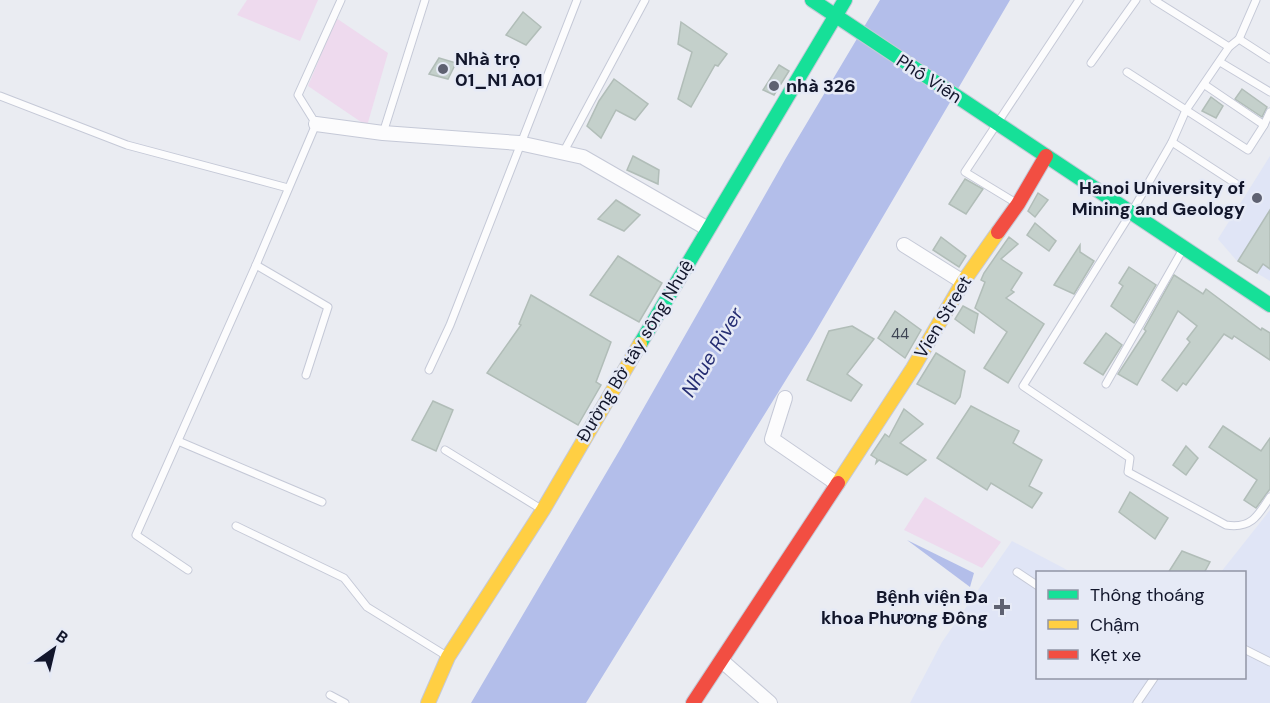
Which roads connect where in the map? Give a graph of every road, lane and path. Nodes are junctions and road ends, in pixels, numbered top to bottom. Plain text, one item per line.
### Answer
1 (340, 0) edge
2 (424, 0) edge
3 (577, 0) edge
4 (645, 0) edge
5 (812, 0) edge
6 (845, 0) edge
7 (1079, 0) edge
8 (1136, 0) edge
9 (1154, 0) edge
10 (1256, 0) edge
11 (835, 16) junction
12 (1239, 39) junction
13 (1228, 47) junction
14 (1270, 59) edge
15 (1220, 62) junction
16 (1091, 63) dead end
17 (1127, 72) dead end
18 (1205, 85) junction
19 (1270, 92) edge
20 (0, 96) edge
21 (1186, 110) junction
22 (1270, 112) edge
23 (997, 123) junction
24 (316, 124) junction
25 (1264, 125) junction
26 (382, 133) junction
27 (1172, 142) junction
28 (519, 143) junction
29 (563, 153) junction
30 (1046, 156) junction
31 (1238, 185) dead end
32 (288, 188) junction
33 (1018, 204) junction
34 (1130, 212) junction
35 (708, 229) junction
36 (904, 245) dead end
37 (1184, 247) junction
38 (256, 265) junction
39 (963, 282) junction
40 (1270, 305) edge
41 (429, 370) dead end
42 (306, 375) dead end
43 (1106, 384) dead end
44 (785, 398) dead end
45 (178, 441) junction
46 (445, 450) dead end
47 (836, 483) junction
48 (1270, 497) edge
49 (322, 502) dead end
50 (543, 510) junction
51 (236, 526) dead end
52 (188, 570) dead end
53 (1017, 572) dead end
54 (1036, 585) edge
55 (1246, 650) edge
56 (448, 657) junction
57 (722, 661) junction
58 (1270, 662) edge
59 (1153, 679) edge
60 (330, 695) dead end
61 (345, 703) edge
62 (428, 703) edge
63 (693, 703) edge
64 (770, 703) edge
65 (1137, 703) edge

1 - 24 lane
2 - 26 lane
3 - 28 lane
4 - 29 lane
5 - 11 street, Phố Viên
6 - 11 street, Đường Bờ tây sông Nhuệ
7 - 23 lane
8 - 16 lane
9 - 13 lane
10 - 12 lane
11 - 23 street, Phố Viên
11 - 35 street, Đường Bờ tây sông Nhuệ
12 - 13 lane
12 - 14 lane
13 - 15 lane
15 - 18 lane
15 - 19 lane
17 - 21 lane
18 - 21 lane
18 - 25 lane
20 - 32 lane
21 - 25 lane
21 - 27 lane
22 - 25 lane
23 - 30 street, Phố Viên
23 - 33 lane
24 - 26 street
24 - 32 lane
26 - 28 street
27 - 31 lane
27 - 34 lane
28 - 29 street
28 - 41 lane
29 - 35 street
30 - 33 street, Vien Street
30 - 34 street
32 - 38 lane
33 - 39 street, Vien Street
34 - 37 street
34 - 48 lane
35 - 50 street, Đường Bờ tây sông Nhuệ
36 - 39 street
37 - 40 street
37 - 43 lane
38 - 42 lane
38 - 45 lane
39 - 47 street, Vien Street
44 - 47 street
45 - 49 lane
45 - 52 lane
46 - 50 lane
47 - 57 street, Vien Street
50 - 56 street, Đường Bờ tây sông Nhuệ
51 - 56 lane
53 - 54 lane
55 - 58 lane
56 - 62 street, Đường Bờ tây sông Nhuệ
57 - 63 street, Vien Street
57 - 64 street
59 - 65 lane
60 - 61 lane

